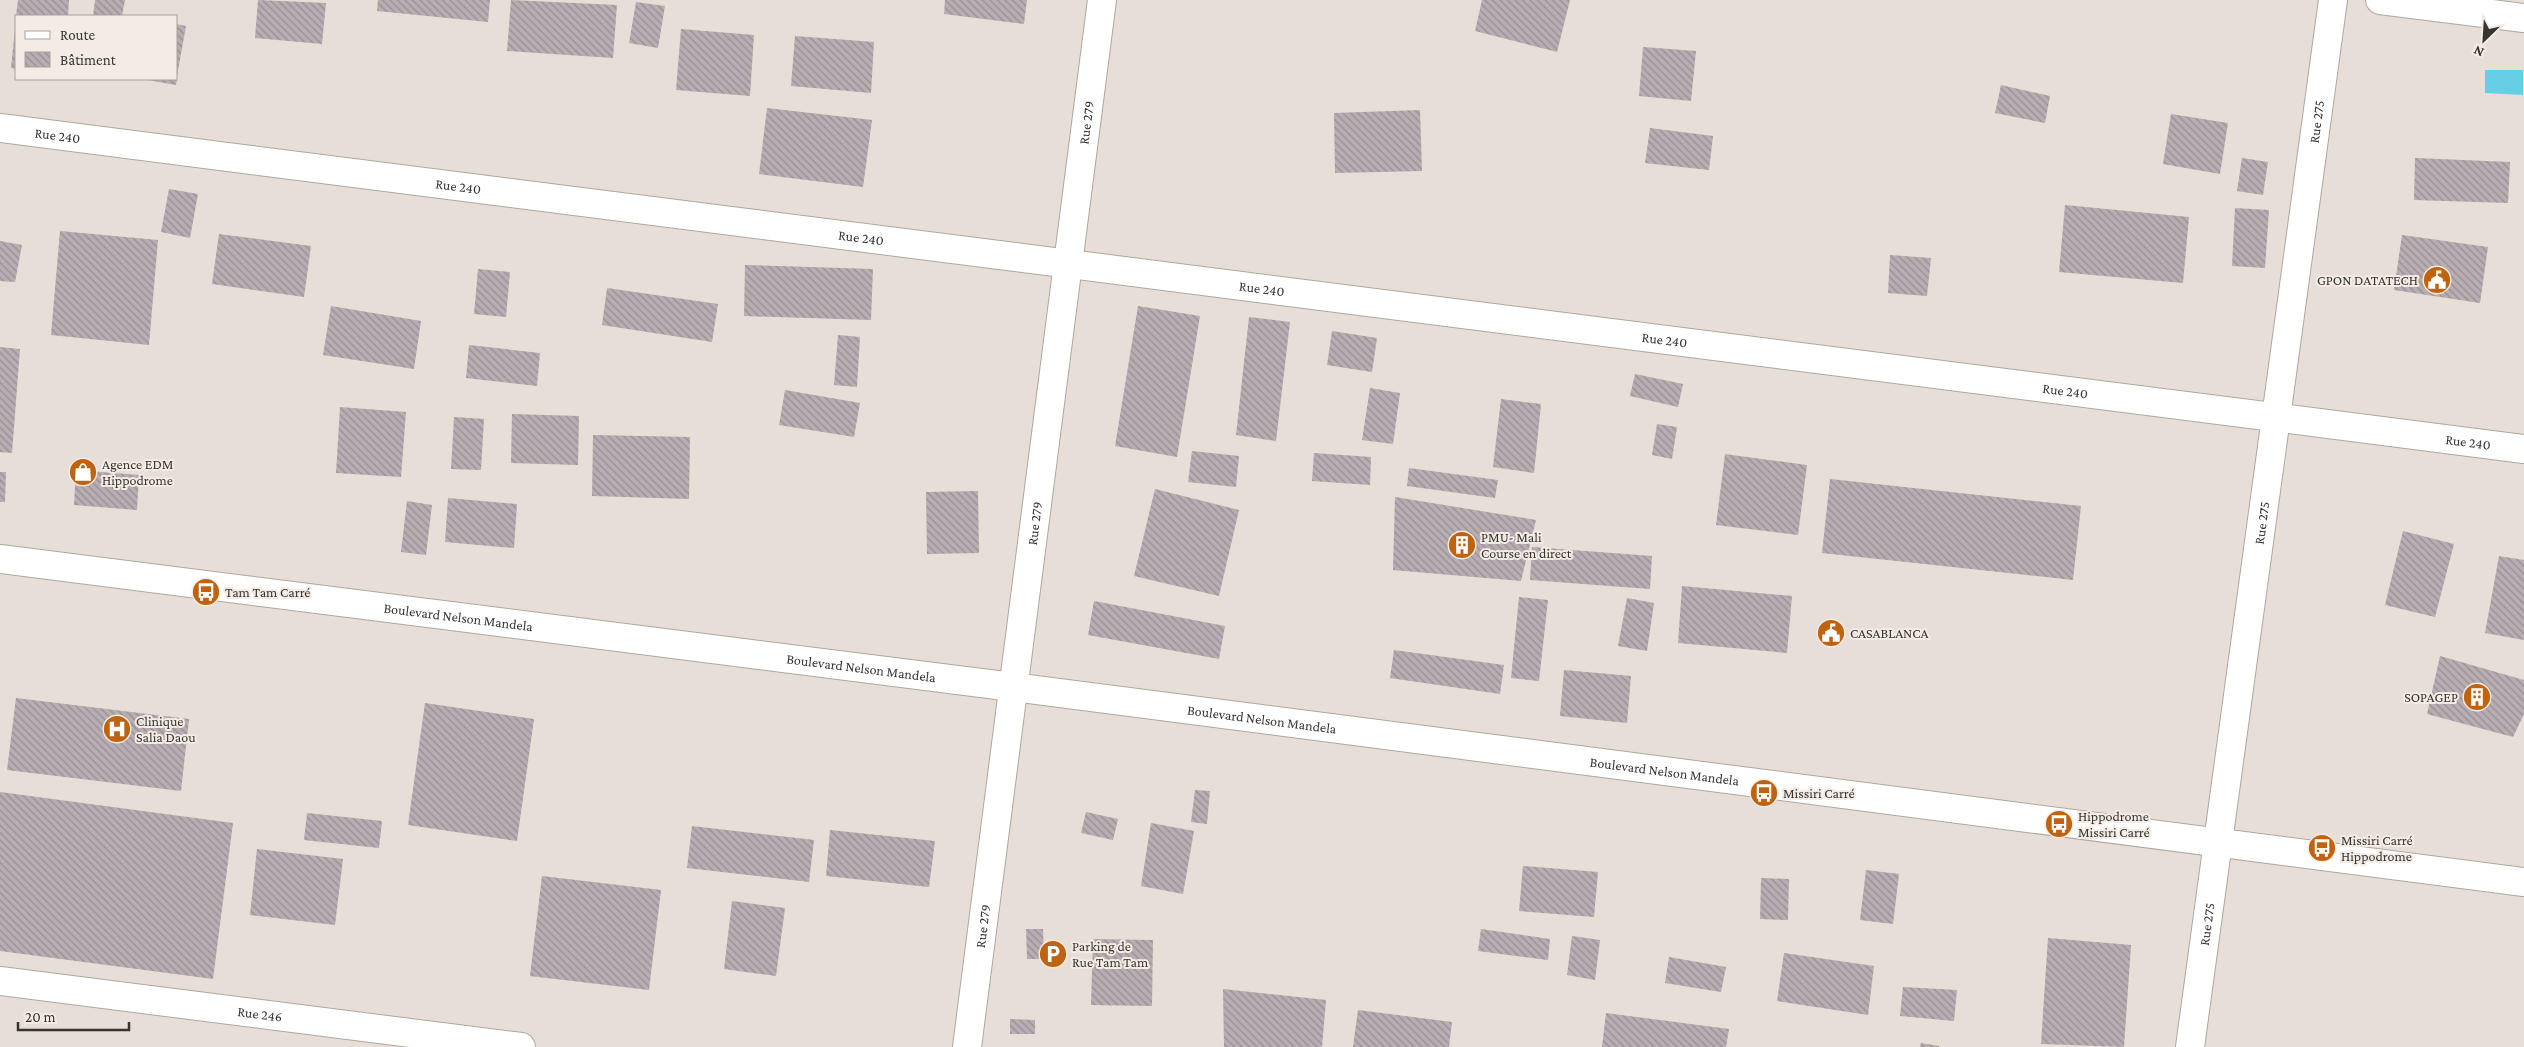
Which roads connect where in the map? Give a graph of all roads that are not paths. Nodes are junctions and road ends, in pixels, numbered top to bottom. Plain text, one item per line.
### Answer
1 (1102, 0) edge
2 (2333, 0) edge
3 (2380, 0) edge
4 (2524, 18) edge
5 (0, 128) edge
6 (1068, 262) junction
7 (2276, 418) junction
8 (2524, 449) edge
9 (0, 559) edge
10 (1013, 687) junction
11 (2218, 842) junction
12 (2524, 882) edge
13 (0, 981) edge
14 (521, 1047) edge
15 (967, 1047) edge
16 (2190, 1047) edge

1 - 6 street, Rue 279
2 - 7 street, Rue 275
3 - 4 street
5 - 6 street, Rue 240
6 - 7 street, Rue 240
6 - 10 street, Rue 279
7 - 8 street, Rue 240
7 - 11 street, Rue 275
9 - 10 street, Boulevard Nelson Mandela
10 - 11 street, Boulevard Nelson Mandela
10 - 15 street, Rue 279
11 - 12 street, Boulevard Nelson Mandela
11 - 16 street, Rue 275
13 - 14 street, Rue 246

